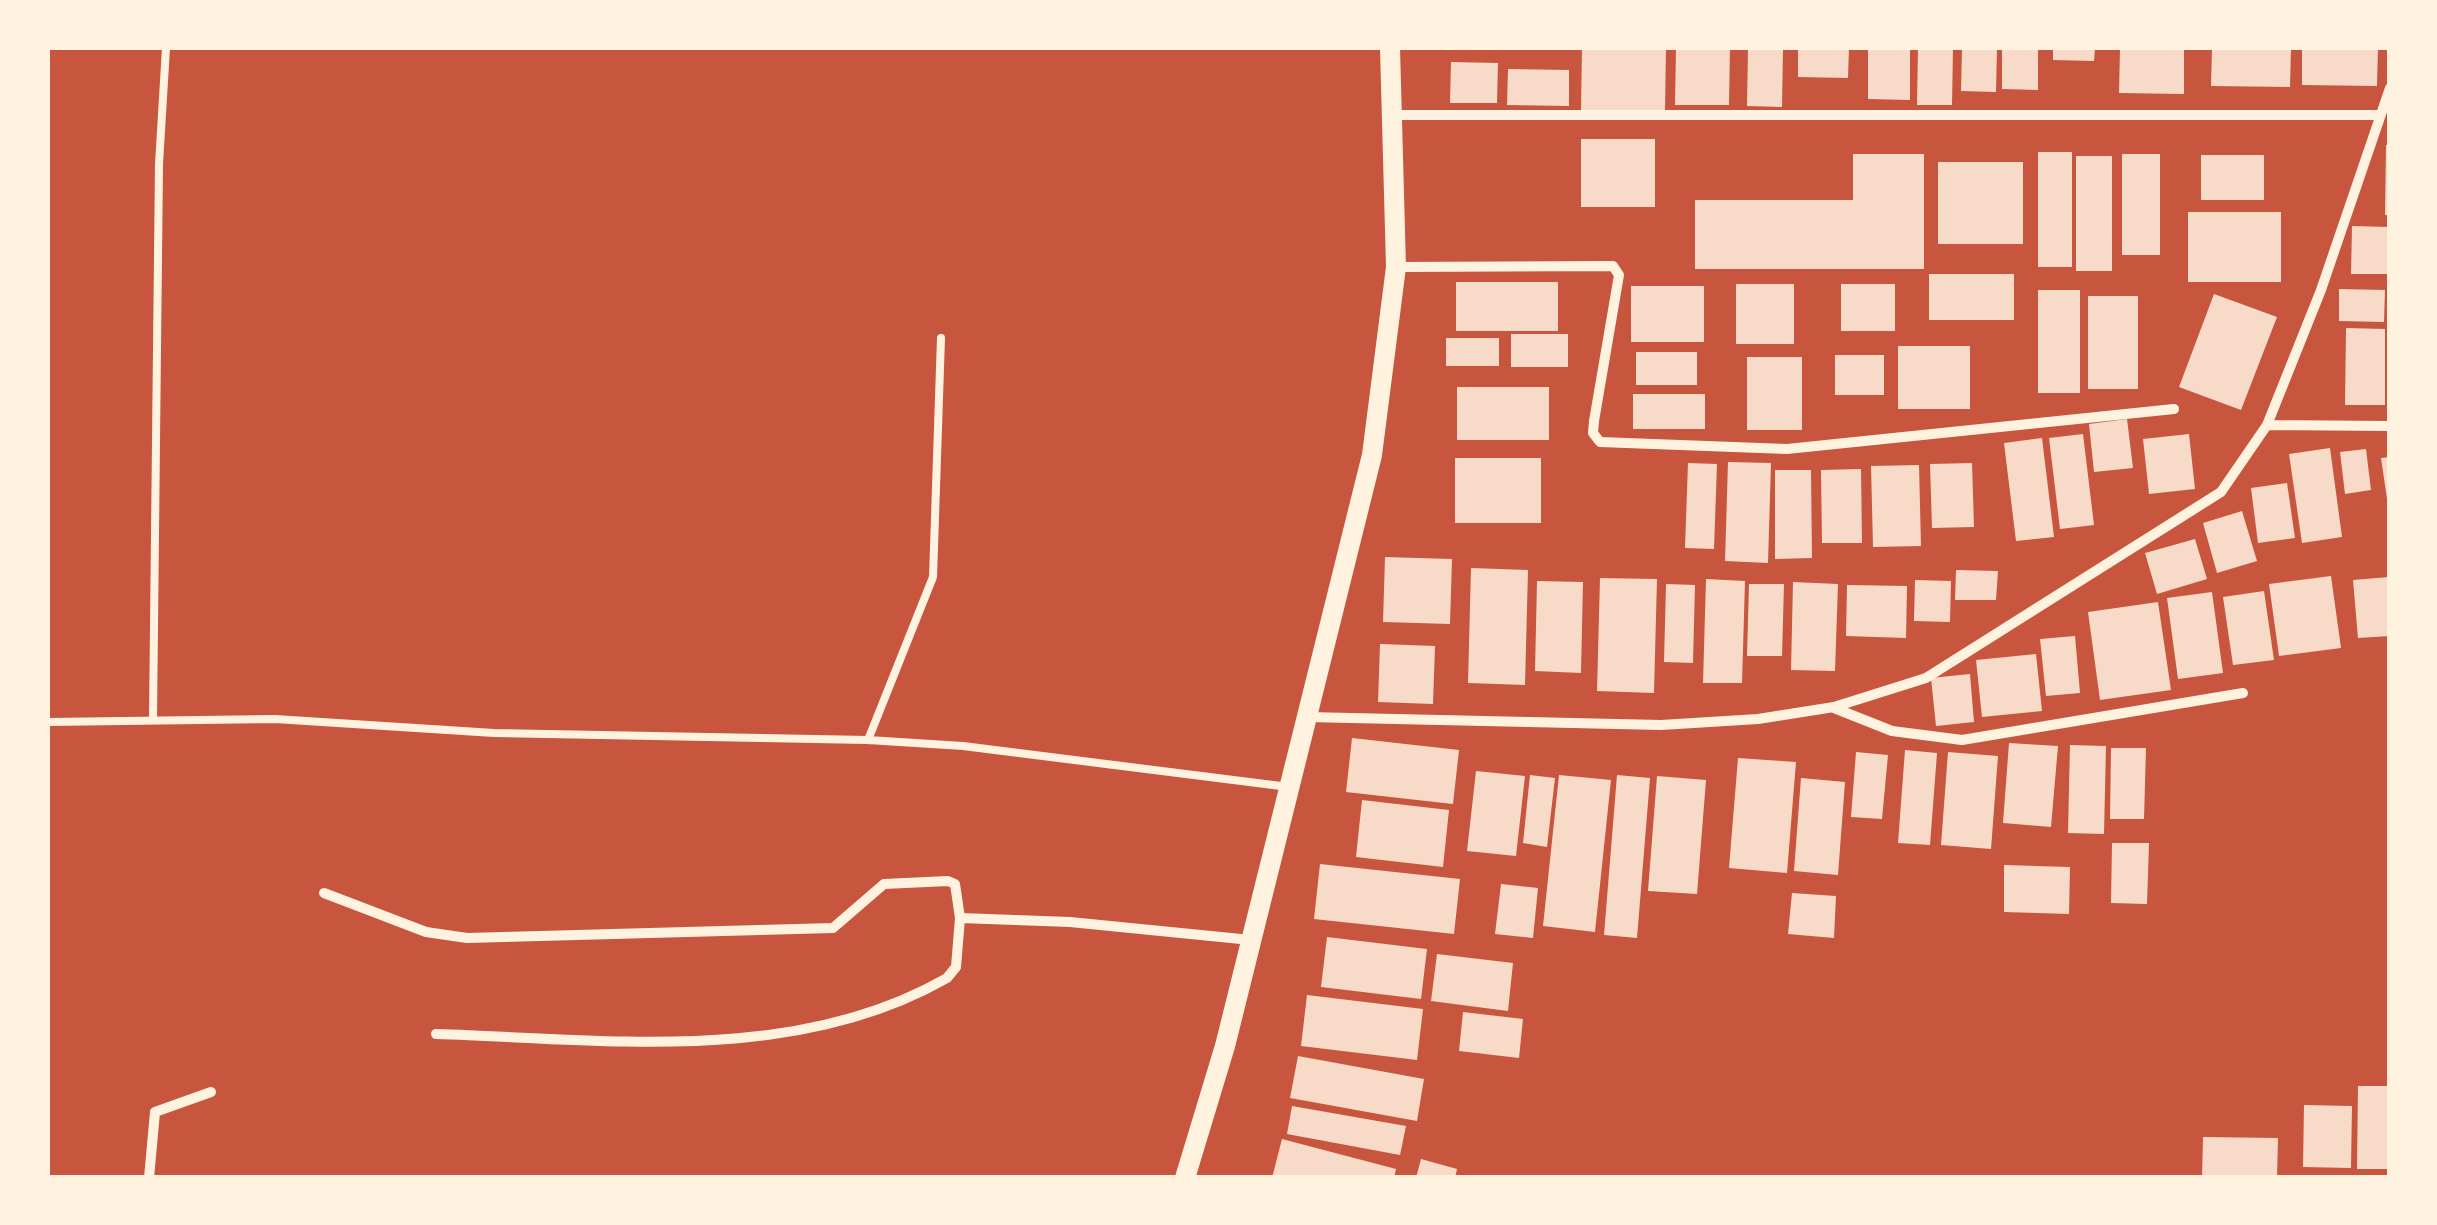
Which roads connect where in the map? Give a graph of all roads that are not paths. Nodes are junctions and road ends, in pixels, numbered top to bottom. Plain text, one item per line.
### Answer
1 (166, 48) edge
2 (1390, 48) edge
3 (2390, 88) edge
4 (1390, 115) junction
5 (2377, 115) junction
6 (1396, 266) junction
7 (942, 338) dead end
8 (2174, 409) dead end
9 (2267, 424) junction
10 (2390, 426) edge
11 (2242, 693) dead end
12 (1834, 707) junction
13 (1305, 716) junction
14 (153, 718) junction
15 (48, 722) edge
16 (868, 740) junction
17 (1289, 787) junction
18 (324, 893) dead end
19 (960, 918) junction
20 (1251, 940) junction
21 (436, 1034) dead end
22 (211, 1092) dead end
23 (150, 1178) edge
24 (1185, 1178) edge

1 - 14 lane
2 - 4 main road
3 - 5 street
4 - 5 street
4 - 6 main road
5 - 9 street
6 - 8 street
6 - 13 main road
7 - 16 lane
9 - 10 street
9 - 12 street
11 - 12 street
12 - 13 street
13 - 17 main road
14 - 15 lane
14 - 16 lane
16 - 17 lane
17 - 20 main road
18 - 19 street
19 - 20 street
19 - 21 street
20 - 24 main road
22 - 23 street

